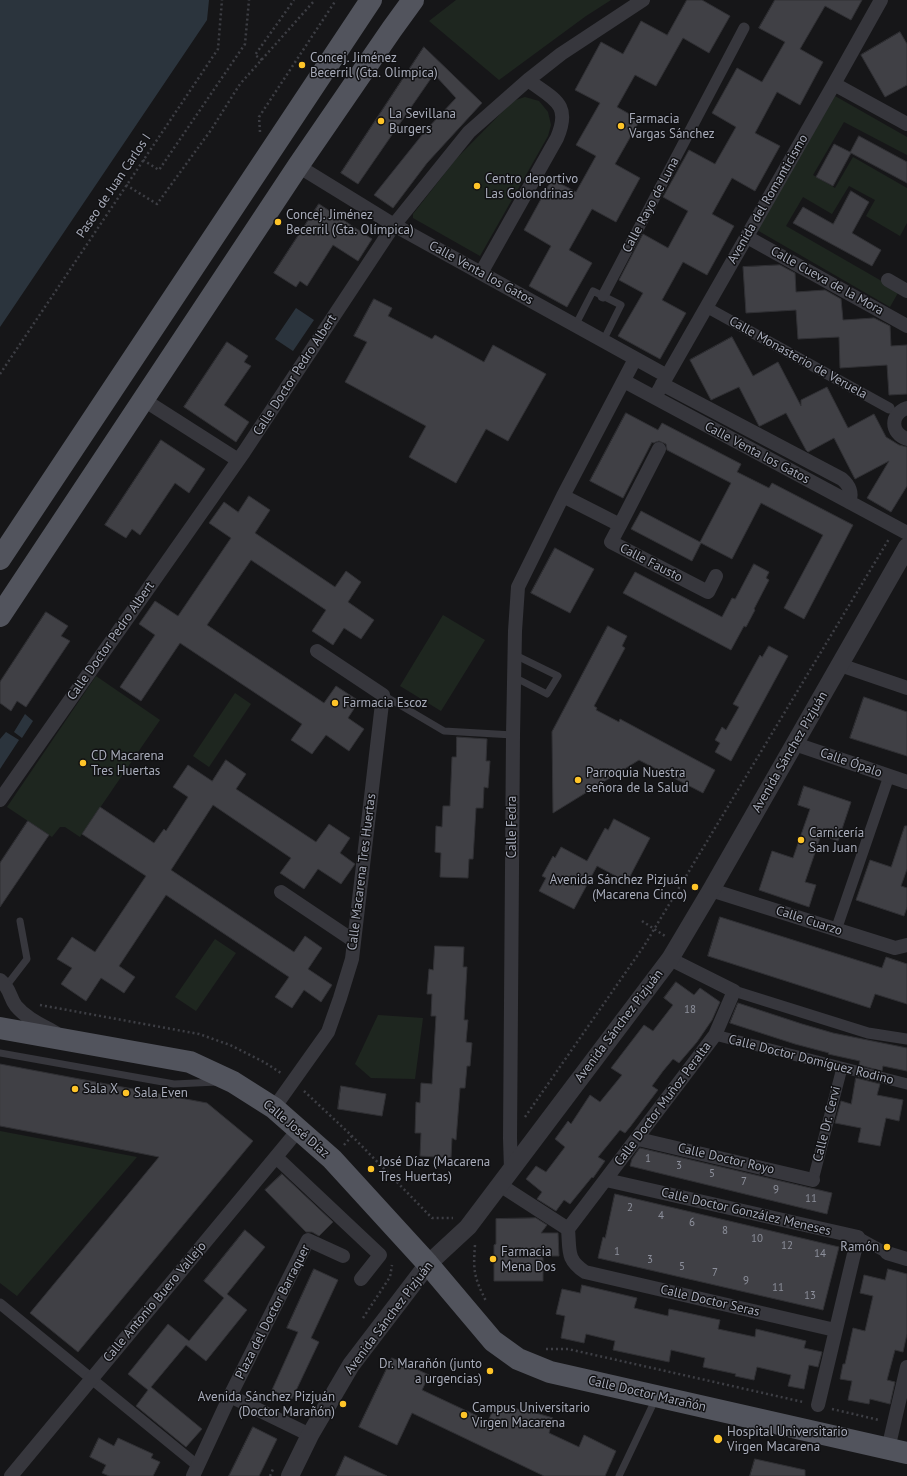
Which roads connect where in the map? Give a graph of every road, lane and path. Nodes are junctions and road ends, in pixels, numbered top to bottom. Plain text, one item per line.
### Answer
1 (222, 0) edge
2 (249, 0) edge
3 (294, 0) edge
4 (315, 0) edge
5 (371, 0) edge
6 (413, 0) edge
7 (643, 0) edge
8 (881, 0) edge
9 (744, 28) dead end
10 (262, 60) junction
11 (528, 80) junction
12 (834, 84) junction
13 (907, 124) edge
14 (143, 160) junction
15 (298, 166) junction
16 (126, 185) junction
17 (394, 225) junction
18 (747, 237) junction
19 (481, 273) junction
20 (888, 280) dead end
21 (907, 291) edge
22 (602, 296) junction
23 (706, 307) junction
24 (576, 326) junction
25 (907, 326) edge
26 (603, 341) junction
27 (635, 359) junction
28 (0, 374) edge
29 (664, 380) junction
30 (624, 381) junction
31 (655, 397) junction
32 (144, 400) junction
33 (889, 408) dead end
34 (907, 408) edge
35 (907, 439) edge
36 (659, 449) dead end
37 (238, 460) junction
38 (563, 496) junction
39 (848, 502) junction
40 (620, 525) junction
41 (907, 533) edge
42 (889, 539) dead end
43 (907, 547) edge
44 (0, 558) edge
45 (716, 576) dead end
46 (0, 616) edge
47 (317, 651) dead end
48 (514, 655) junction
49 (840, 665) junction
50 (514, 677) junction
51 (907, 688) edge
52 (383, 695) junction
53 (513, 735) junction
54 (794, 744) junction
55 (889, 776) junction
56 (907, 782) edge
57 (0, 800) edge
58 (712, 890) junction
59 (281, 892) dead end
60 (20, 921) dead end
61 (642, 921) dead end
62 (654, 929) junction
63 (836, 930) junction
64 (667, 938) dead end
65 (354, 941) junction
66 (903, 948) edge
67 (670, 959) junction
68 (3, 983) edge
69 (734, 991) junction
70 (38, 1004) dead end
71 (3, 1028) edge
72 (715, 1035) junction
73 (907, 1039) edge
74 (70, 1041) junction
75 (0, 1053) edge
76 (842, 1068) junction
77 (284, 1074) dead end
78 (233, 1082) junction
79 (907, 1084) edge
80 (302, 1089) dead end
81 (274, 1108) junction
82 (523, 1120) dead end
83 (300, 1129) junction
84 (638, 1139) junction
85 (276, 1157) junction
86 (511, 1169) junction
87 (606, 1180) junction
88 (813, 1180) joint
89 (500, 1185) junction
90 (458, 1219) dead end
91 (568, 1229) junction
92 (858, 1237) junction
93 (475, 1243) dead end
94 (887, 1253) joint
95 (343, 1256) dead end
96 (907, 1259) edge
97 (428, 1264) junction
98 (361, 1279) dead end
99 (0, 1304) edge
100 (489, 1307) dead end
101 (835, 1330) junction
102 (540, 1347) dead end
103 (907, 1367) edge
104 (90, 1380) junction
105 (230, 1396) junction
106 (657, 1396) junction
107 (819, 1405) junction
108 (883, 1420) dead end
109 (310, 1435) junction
110 (898, 1451) edge
111 (195, 1471) edge
112 (11, 1476) edge
113 (290, 1476) edge
114 (619, 1476) edge

1 - 14 path, Paseo de Juan Carlos I
2 - 14 path
3 - 10 path
4 - 10 path
5 - 44 main road
6 - 15 main road
7 - 11 street, Calle Doctor Pedro Albert
8 - 12 street, Avenida del Romanticismo
9 - 22 street, Calle Rayo de Luna
10 - 16 path
11 - 17 street, Calle Doctor Pedro Albert
11 - 19 street
12 - 13 street
12 - 18 street, Avenida del Romanticismo
14 - 16 path, Paseo de Juan Carlos I
15 - 17 street, Calle Venta los Gatos
15 - 32 main road
16 - 28 path, Paseo de Juan Carlos I
17 - 19 street, Calle Venta los Gatos
17 - 37 street, Calle Doctor Pedro Albert
18 - 23 street, Avenida del Romanticismo
18 - 25 street, Calle Cueva de la Mora
19 - 24 street, Calle Venta los Gatos
20 - 21 street
22 - 24 lane
22 - 26 lane
23 - 29 street, Avenida del Romanticismo
23 - 33 street, Calle Monasterio de Veruela
24 - 26 street, Calle Venta los Gatos
26 - 27 street, Calle Venta los Gatos
27 - 29 street, Calle Venta los Gatos
27 - 30 street
29 - 31 street, Avenida del Romanticismo
29 - 39 street, Calle Venta los Gatos
30 - 31 street, Calle Venta los Gatos
30 - 38 street
31 - 39 street, Calle Venta los Gatos
32 - 37 street
32 - 46 main road
34 - 35 street
36 - 40 street
37 - 57 street, Calle Doctor Pedro Albert
38 - 40 street, Calle Fausto
38 - 48 street, Calle Fedra
39 - 41 street, Calle Venta los Gatos
40 - 45 street, Calle Fausto
42 - 62 path
43 - 49 street, Avenida Sánchez Pizjuán
47 - 52 street
48 - 50 street, Calle Fedra
48 - 50 lane
49 - 51 street
49 - 54 street, Avenida Sánchez Pizjuán
50 - 53 street, Calle Fedra
52 - 53 lane
52 - 65 street, Calle Macarena Tres Huertas
53 - 86 street, Calle Fedra
54 - 55 street, Calle Ópalo
54 - 58 street, Avenida Sánchez Pizjuán
55 - 56 street, Calle Ópalo
55 - 63 street
58 - 63 street, Calle Cuarzo
58 - 67 street, Avenida Sánchez Pizjuán
59 - 65 street
60 - 68 lane
61 - 62 path
62 - 64 path
62 - 82 path
63 - 66 street, Calle Cuarzo
65 - 81 street, Calle Macarena Tres Huertas
67 - 69 street
67 - 86 street, Avenida Sánchez Pizjuán
68 - 74 street
69 - 72 street, Calle Doctor Muñoz Peralta
69 - 73 street
70 - 77 path
71 - 74 main road, Calle José Díaz
72 - 76 street, Calle Doctor Domíguez Rodino
72 - 84 street, Calle Doctor Muñoz Peralta
74 - 78 main road, Calle José Díaz
75 - 78 lane
76 - 79 street, Calle Doctor Domíguez Rodino
76 - 88 street, Calle Dr. Cervi
78 - 81 main road, Calle José Díaz
80 - 90 path
81 - 83 main road, Calle José Díaz
83 - 85 street, Calle Antonio Buero Vallejo
83 - 97 main road, Calle José Díaz
84 - 87 street, Calle Doctor Muñoz Peralta
84 - 88 street, Calle Doctor Royo
85 - 98 street
85 - 104 street, Calle Antonio Buero Vallejo
86 - 89 street, Avenida Sánchez Pizjuán
87 - 91 street, Calle Doctor Muñoz Peralta
87 - 92 street, Calle Doctor González Meneses
89 - 91 street
89 - 97 street, Avenida Sánchez Pizjuán
91 - 101 street, Calle Doctor Seras
92 - 94 street, Calle Doctor González Meneses
92 - 101 street
93 - 100 path
94 - 96 street, Calle Doctor González Meneses
95 - 105 street, Plaza del Doctor Barraquer
97 - 106 main road, Calle Doctor Marañón
97 - 109 street, Avenida Sánchez Pizjuán
99 - 104 street
101 - 107 street
102 - 107 path
103 - 110 street
104 - 111 street
104 - 112 street, Calle Antonio Buero Vallejo
105 - 109 street, Plaza del Doctor Barraquer
105 - 111 street, Plaza del Doctor Barraquer
106 - 110 main road, Calle Doctor Marañón
106 - 114 lane
107 - 108 path
109 - 113 street, Avenida Sánchez Pizjuán

